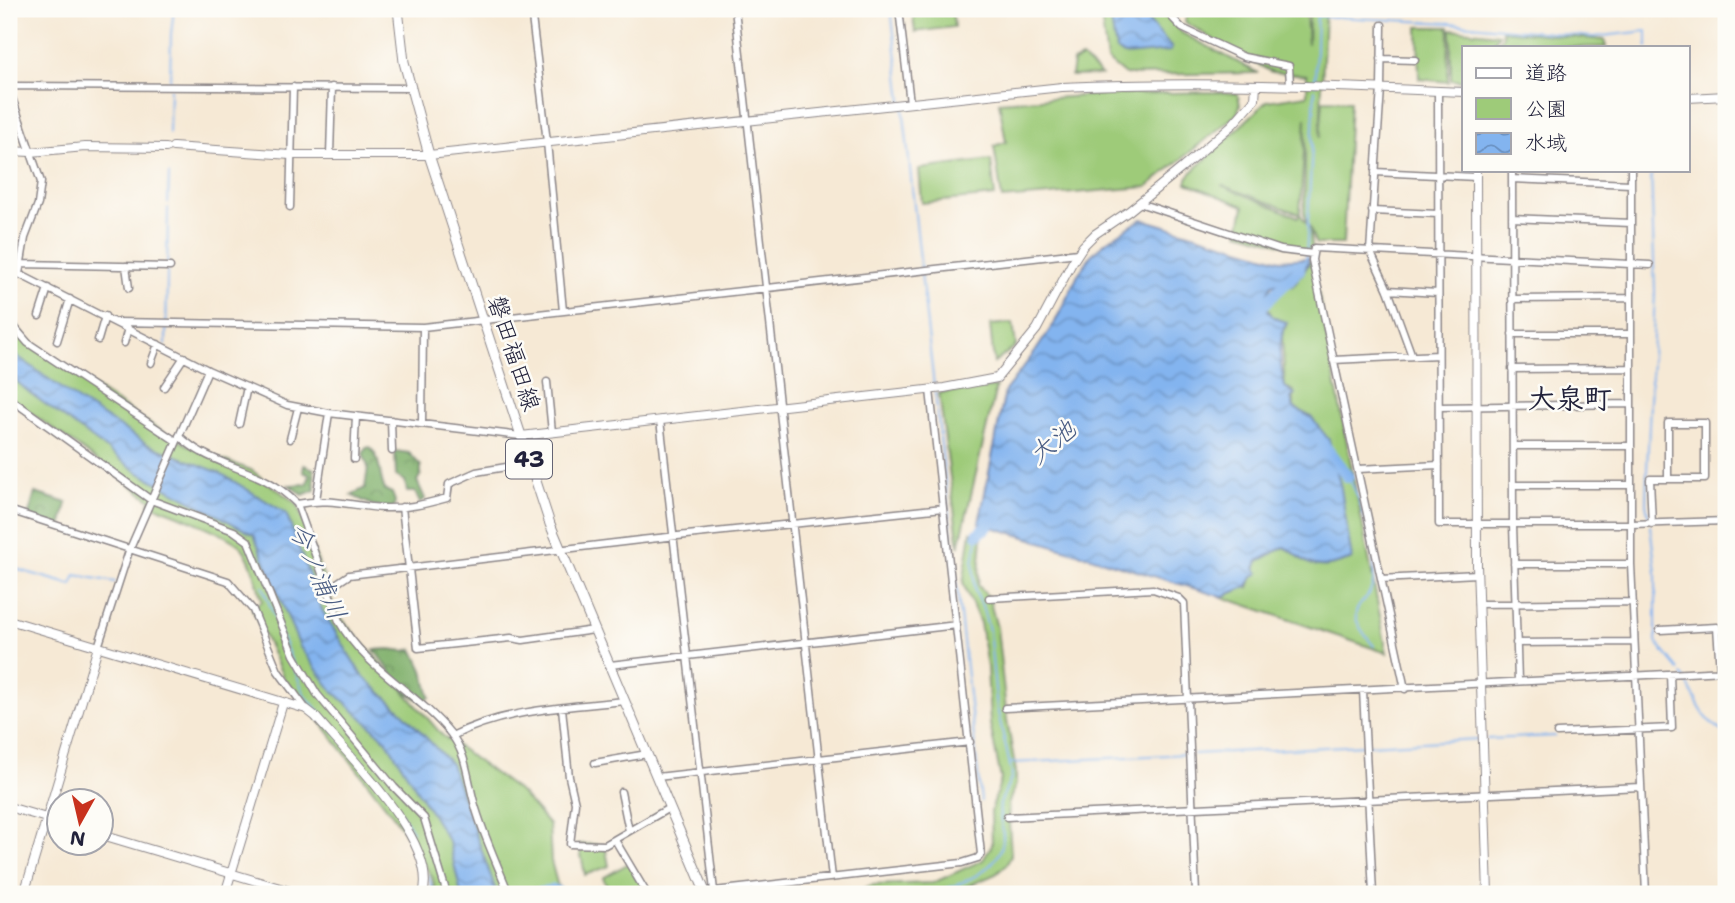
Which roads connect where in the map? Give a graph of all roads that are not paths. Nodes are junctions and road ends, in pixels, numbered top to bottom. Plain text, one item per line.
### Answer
1 (398, 9) edge
2 (531, 9) edge
3 (735, 9) edge
4 (899, 9) edge
5 (1164, 9) edge
6 (1382, 25) dead end
7 (1381, 58) junction
8 (1415, 60) dead end
9 (1256, 85) junction
10 (1290, 86) junction
11 (9, 87) edge
12 (292, 87) junction
13 (332, 87) junction
14 (410, 88) junction
15 (1381, 88) junction
16 (1438, 91) junction
17 (1462, 92) edge
18 (1726, 96) edge
19 (1690, 98) edge
20 (910, 103) junction
21 (747, 121) junction
22 (547, 142) junction
23 (9, 151) edge
24 (31, 152) junction
25 (291, 155) junction
26 (330, 155) junction
27 (429, 155) junction
28 (1375, 172) junction
29 (1512, 172) edge
30 (1631, 172) edge
31 (1476, 173) edge
32 (1438, 176) junction
33 (1512, 179) junction
34 (1631, 184) junction
35 (1139, 203) junction
36 (290, 206) dead end
37 (1372, 211) junction
38 (1438, 214) junction
39 (1512, 218) junction
40 (1631, 223) junction
41 (1370, 251) junction
42 (1078, 253) junction
43 (1313, 254) junction
44 (1438, 254) junction
45 (1475, 256) junction
46 (1512, 258) junction
47 (21, 264) junction
48 (1631, 264) junction
49 (1650, 265) dead end
50 (126, 266) junction
51 (167, 266) dead end
52 (9, 273) edge
53 (19, 274) junction
54 (48, 288) junction
55 (129, 288) dead end
56 (766, 288) junction
57 (1388, 290) junction
58 (1438, 293) junction
59 (1631, 298) junction
60 (70, 299) junction
61 (1512, 299) junction
62 (563, 311) junction
63 (39, 316) dead end
64 (105, 316) junction
65 (483, 320) junction
66 (9, 321) edge
67 (116, 322) junction
68 (423, 327) junction
69 (128, 328) junction
70 (1512, 334) junction
71 (1631, 334) junction
72 (98, 340) dead end
73 (57, 341) dead end
74 (124, 343) dead end
75 (158, 344) junction
76 (1438, 355) junction
77 (1412, 356) junction
78 (184, 357) junction
79 (1333, 360) junction
80 (151, 363) dead end
81 (1631, 368) junction
82 (1512, 369) junction
83 (208, 370) junction
84 (547, 382) dead end
85 (164, 387) dead end
86 (247, 387) junction
87 (930, 390) junction
88 (9, 398) edge
89 (1512, 404) junction
90 (1631, 404) junction
91 (1476, 405) junction
92 (778, 407) junction
93 (1438, 407) junction
94 (298, 408) junction
95 (329, 413) junction
96 (356, 416) junction
97 (391, 420) junction
98 (660, 421) junction
99 (239, 424) dead end
100 (422, 424) junction
101 (552, 432) junction
102 (521, 436) junction
103 (290, 439) dead end
104 (177, 440) junction
105 (1513, 446) junction
106 (1631, 446) junction
107 (392, 451) dead end
108 (354, 459) dead end
109 (530, 463) junction
110 (1439, 465) junction
111 (1358, 470) junction
112 (1668, 479) junction
113 (1513, 485) junction
114 (1631, 485) junction
115 (152, 496) junction
116 (316, 500) junction
117 (297, 504) junction
118 (402, 508) junction
119 (943, 508) junction
120 (9, 510) edge
121 (1726, 521) edge
122 (1652, 523) junction
123 (1631, 524) junction
124 (791, 525) junction
125 (1477, 525) junction
126 (1513, 525) junction
127 (674, 537) junction
128 (129, 551) junction
129 (561, 551) junction
130 (1514, 564) junction
131 (1631, 564) junction
132 (409, 568) junction
133 (1477, 574) junction
134 (1381, 579) junction
135 (337, 583) dead end
136 (989, 598) dead end
137 (1632, 602) junction
138 (1514, 603) junction
139 (1478, 604) junction
140 (9, 620) edge
141 (957, 625) junction
142 (594, 630) junction
143 (1660, 630) dead end
144 (1634, 642) junction
145 (805, 643) junction
146 (1516, 643) junction
147 (98, 647) junction
148 (688, 656) junction
149 (610, 665) junction
150 (1723, 671) edge
151 (1670, 674) junction
152 (1635, 676) junction
153 (1518, 681) junction
154 (1482, 683) junction
155 (1405, 689) junction
156 (1363, 690) junction
157 (1188, 698) junction
158 (625, 701) junction
159 (283, 703) junction
160 (562, 708) junction
161 (1005, 708) dead end
162 (306, 709) junction
163 (1637, 729) junction
164 (1558, 733) dead end
165 (452, 736) junction
166 (970, 742) junction
167 (647, 754) junction
168 (818, 759) junction
169 (595, 763) dead end
170 (701, 773) junction
171 (657, 777) junction
172 (1640, 787) junction
173 (57, 788) edge
174 (621, 792) dead end
175 (1483, 796) junction
176 (1369, 800) junction
177 (9, 807) edge
178 (670, 808) junction
179 (1192, 808) junction
180 (1007, 817) dead end
181 (46, 818) edge
182 (46, 825) edge
183 (629, 831) junction
184 (116, 839) edge
185 (615, 840) junction
186 (231, 874) junction
187 (832, 878) junction
188 (708, 892) edge
189 (24, 894) edge
190 (225, 894) edge
191 (300, 894) edge
192 (423, 894) edge
193 (447, 894) edge
194 (509, 894) edge
195 (647, 894) edge
196 (1196, 894) edge
197 (1373, 894) edge
198 (1488, 894) edge
199 (1646, 894) edge

1 - 14 main road, 磐田福田線 / 43
2 - 22 street
3 - 21 street
4 - 20 street
5 - 10 street
6 - 7 street
7 - 8 street
7 - 15 street
9 - 10 street
9 - 20 street
9 - 35 street
10 - 15 street
11 - 12 street
11 - 24 street
12 - 13 street
12 - 25 street
13 - 14 street
13 - 26 street
14 - 27 main road, 磐田福田線 / 43
15 - 16 street
15 - 28 street
16 - 17 street
16 - 32 street
18 - 19 street
20 - 21 street
21 - 22 street
21 - 56 street
22 - 27 street
22 - 62 street
23 - 24 street
24 - 25 street
24 - 47 street
25 - 26 street
25 - 36 street
26 - 27 street
27 - 65 main road, 磐田福田線 / 43
28 - 32 street
28 - 37 street
29 - 33 street
30 - 34 street
31 - 32 street
31 - 45 street
32 - 38 street
33 - 34 street
33 - 39 street
34 - 40 street
35 - 42 street
35 - 43 street
37 - 38 street
37 - 41 street
38 - 44 street
39 - 40 street
39 - 46 street
40 - 48 street
41 - 43 street
41 - 44 street
41 - 57 street
42 - 56 street
42 - 87 street
43 - 79 street
44 - 45 street
44 - 58 street
45 - 46 street
45 - 91 street
46 - 48 street
46 - 61 street
47 - 50 street
47 - 53 street
48 - 49 street
48 - 59 street
50 - 51 street
50 - 55 street
52 - 53 street
53 - 54 street
54 - 60 street
54 - 63 street
56 - 62 street
56 - 92 street
57 - 58 street
57 - 77 street
58 - 76 street
59 - 61 street
59 - 71 street
60 - 64 street
60 - 73 street
61 - 70 street
62 - 65 street
64 - 67 street
64 - 72 street
65 - 68 street
65 - 102 main road, 磐田福田線 / 43
66 - 104 street
67 - 68 street
67 - 69 street
68 - 100 street
69 - 74 street
69 - 75 street
70 - 71 street
70 - 82 street
71 - 81 street
75 - 78 street
75 - 80 street
76 - 77 street
76 - 93 street
77 - 79 street
78 - 83 street
78 - 85 street
79 - 111 street
81 - 82 street
81 - 90 street
82 - 89 street
83 - 86 street
83 - 104 street
84 - 101 street
86 - 94 street
86 - 99 street
87 - 92 street
87 - 119 street
88 - 115 street
89 - 90 street
89 - 91 street
89 - 105 street
90 - 106 street
91 - 93 street
91 - 125 street
92 - 98 street
92 - 124 street
93 - 110 street
94 - 95 street
94 - 103 street
95 - 96 street
95 - 116 street
96 - 97 street
96 - 108 street
97 - 100 street
97 - 107 street
98 - 101 street
98 - 127 street
100 - 102 street
101 - 102 street
102 - 109 main road, 磐田福田線 / 43
104 - 115 street
104 - 117 street
105 - 106 street
105 - 113 street
106 - 114 street
109 - 118 street
109 - 129 main road, 磐田福田線 / 43
110 - 111 street
110 - 125 street
111 - 134 street
112 - 112 street
112 - 122 street
113 - 114 street
113 - 126 street
114 - 123 street
115 - 128 street
115 - 193 street
116 - 117 street
116 - 118 street
117 - 165 street
118 - 132 street
119 - 124 street
119 - 141 street
120 - 128 street
121 - 122 street
122 - 123 street
123 - 126 street
123 - 131 street
124 - 127 street
124 - 145 street
125 - 126 street
125 - 133 street
126 - 130 street
127 - 129 street
127 - 148 street
128 - 147 street
128 - 162 street
129 - 132 street
129 - 142 main road, 磐田福田線 / 43
130 - 131 street
130 - 138 street
131 - 137 street
132 - 135 street
132 - 142 street
133 - 134 street
133 - 139 street
134 - 155 street
136 - 157 street
137 - 138 street
137 - 144 street
138 - 139 street
138 - 146 street
139 - 154 street
140 - 147 street
141 - 145 street
141 - 166 street
142 - 149 main road, 磐田福田線 / 43
143 - 150 street
144 - 146 street
144 - 152 street
145 - 148 street
145 - 168 street
146 - 153 street
147 - 159 street
147 - 173 street
148 - 149 street
148 - 170 street
149 - 158 main road, 磐田福田線 / 43
150 - 151 street
151 - 152 street
151 - 163 street
152 - 153 street
152 - 163 street
153 - 154 street
154 - 155 street
154 - 175 street
155 - 156 street
156 - 157 street
156 - 176 street
157 - 161 street
157 - 179 street
158 - 160 street
158 - 167 main road, 磐田福田線 / 43
159 - 162 street
159 - 186 street
160 - 165 street
160 - 185 street
162 - 192 street
163 - 164 street
163 - 172 street
165 - 194 street
166 - 168 street
166 - 187 street
167 - 169 street
167 - 171 main road, 磐田福田線 / 43
168 - 170 street
168 - 187 street
170 - 171 street
170 - 188 street
171 - 178 main road, 磐田福田線 / 43
172 - 175 street
172 - 199 street
174 - 183 street
175 - 176 street
175 - 198 street
176 - 179 street
176 - 197 street
177 - 181 street
178 - 183 street
178 - 188 main road, 磐田福田線 / 43
179 - 180 street
179 - 196 street
182 - 189 street
183 - 185 street
184 - 186 street
185 - 195 street
186 - 190 street
186 - 191 street
187 - 188 street

